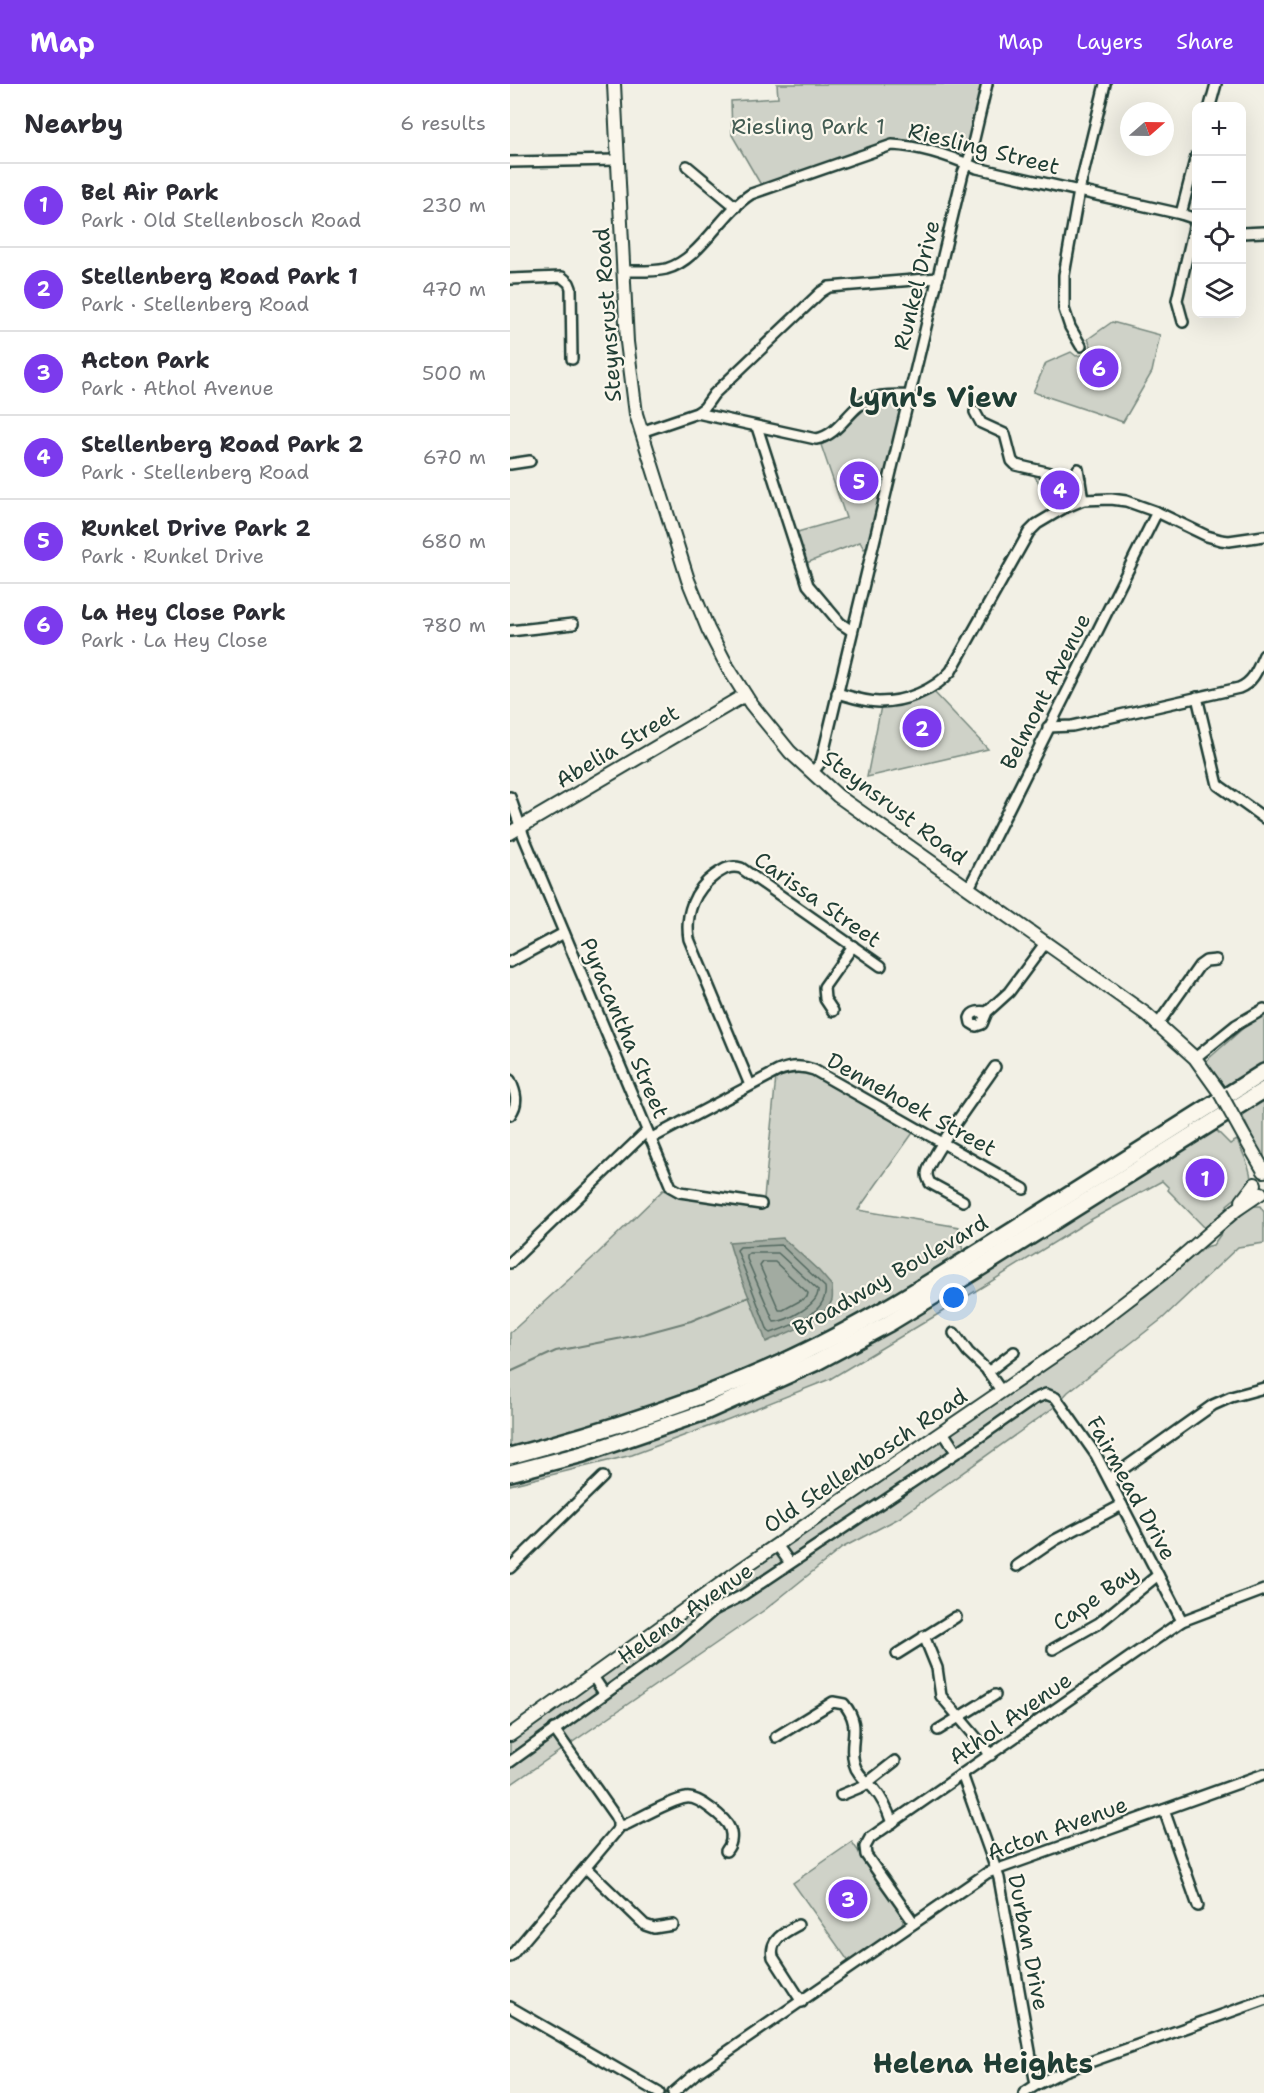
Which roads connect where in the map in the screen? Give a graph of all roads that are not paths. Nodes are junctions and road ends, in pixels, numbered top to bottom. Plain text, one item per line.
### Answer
1 (614, 84) edge
2 (987, 84) edge
3 (1105, 84) edge
4 (1216, 84) edge
5 (1211, 102) edge
6 (618, 160) junction
7 (510, 162) edge
8 (967, 164) junction
9 (687, 166) dead end
10 (1192, 174) edge
11 (1079, 191) junction
12 (735, 207) junction
13 (1181, 214) junction
14 (1192, 218) edge
15 (1264, 232) edge
16 (1246, 233) edge
17 (1192, 236) edge
18 (623, 271) junction
19 (938, 278) junction
20 (510, 279) edge
21 (1183, 322) dead end
22 (1081, 346) dead end
23 (572, 359) dead end
24 (909, 395) junction
25 (975, 412) dead end
26 (697, 413) junction
27 (757, 427) junction
28 (641, 432) junction
29 (530, 461) dead end
30 (510, 464) edge
31 (1078, 469) dead end
32 (1080, 480) junction
33 (1083, 500) junction
34 (1157, 512) junction
35 (1264, 536) edge
36 (573, 624) dead end
37 (852, 630) junction
38 (510, 631) edge
39 (1264, 655) edge
40 (837, 693) junction
41 (745, 695) junction
42 (1197, 698) junction
43 (1048, 727) junction
44 (812, 773) junction
45 (510, 797) edge
46 (1264, 818) edge
47 (515, 831) edge
48 (969, 888) junction
49 (564, 933) junction
50 (1046, 942) junction
51 (853, 946) junction
52 (1216, 960) dead end
53 (510, 962) edge
54 (881, 966) dead end
55 (1264, 1009) edge
56 (833, 1011) dead end
57 (987, 1012) dead end
58 (1158, 1024) junction
59 (1198, 1063) junction
60 (995, 1067) dead end
61 (1264, 1072) edge
62 (510, 1080) edge
63 (750, 1085) junction
64 (1264, 1090) edge
65 (510, 1115) edge
66 (649, 1135) junction
67 (942, 1143) junction
68 (1024, 1189) dead end
69 (1261, 1189) edge
70 (963, 1201) dead end
71 (761, 1204) dead end
72 (510, 1263) edge
73 (954, 1333) dead end
74 (1014, 1352) dead end
75 (988, 1372) junction
76 (1264, 1388) edge
77 (1002, 1392) junction
78 (1034, 1399) joint
79 (943, 1432) junction
80 (956, 1452) junction
81 (510, 1456) edge
82 (510, 1473) edge
83 (603, 1477) dead end
84 (1109, 1479) junction
85 (1122, 1505) junction
86 (777, 1545) junction
87 (790, 1563) junction
88 (1017, 1566) dead end
89 (510, 1568) edge
90 (1158, 1575) junction
91 (1264, 1590) edge
92 (956, 1617) dead end
93 (1182, 1621) junction
94 (924, 1636) junction
95 (1053, 1649) dead end
96 (897, 1654) dead end
97 (592, 1676) junction
98 (604, 1693) junction
99 (994, 1695) dead end
100 (959, 1718) junction
101 (554, 1729) junction
102 (938, 1730) dead end
103 (510, 1735) edge
104 (776, 1737) dead end
105 (991, 1755) junction
106 (895, 1761) dead end
107 (510, 1762) edge
108 (962, 1774) junction
109 (1264, 1774) edge
110 (868, 1783) junction
111 (841, 1795) dead end
112 (1164, 1810) junction
113 (892, 1823) junction
114 (619, 1826) junction
115 (726, 1851) dead end
116 (586, 1868) junction
117 (996, 1869) junction
118 (1198, 1906) dead end
119 (914, 1923) junction
120 (674, 1925) dead end
121 (798, 1925) dead end
122 (510, 1957) edge
123 (1264, 2000) edge
124 (802, 2002) junction
125 (510, 2007) edge
126 (1036, 2085) junction
127 (659, 2093) edge
128 (673, 2093) edge
129 (1024, 2093) edge

1 - 6 street, Steynsrust Road
2 - 8 street, Runkel Drive
3 - 11 street
4 - 5 street
6 - 7 street
6 - 18 street, Steynsrust Road
8 - 11 street, Riesling Street
8 - 12 street, Riesling Street
8 - 19 street, Runkel Drive
9 - 12 street
10 - 13 street
11 - 13 street, Riesling Street
11 - 22 street
12 - 18 street, Riesling Street
13 - 14 street, Riesling Street
15 - 16 street
17 - 21 street
18 - 28 street, Steynsrust Road
19 - 24 street, Runkel Drive
19 - 26 street
20 - 23 street
24 - 27 street
24 - 37 street, Runkel Drive
25 - 32 street
26 - 27 street
26 - 28 street
27 - 37 street
28 - 41 street, Steynsrust Road
29 - 30 street
31 - 32 street
32 - 33 street
33 - 34 street
33 - 40 street
34 - 35 street
34 - 43 street, Belmont Avenue
36 - 38 street
37 - 40 street, Runkel Drive
39 - 42 street
40 - 44 street, Runkel Drive
41 - 44 street, Steynsrust Road
41 - 47 street, Abelia Street
42 - 43 street
42 - 46 street
43 - 48 street, Belmont Avenue
44 - 48 street, Steynsrust Road
45 - 47 street, Pyracantha Street
47 - 49 street, Pyracantha Street
48 - 50 street, Steynsrust Road
49 - 53 street
49 - 66 street, Pyracantha Street
50 - 57 street
50 - 58 street, Steynsrust Road
51 - 54 street, Carissa Street
51 - 56 street
51 - 63 street, Carissa Street
52 - 58 street
55 - 59 street
58 - 59 street, Steynsrust Road
59 - 69 street, Steynsrust Road, bridge
60 - 67 street
61 - 81 main road, Broadway Boulevard
62 - 65 street
63 - 66 street, Dennehoek Street
63 - 67 street, Dennehoek Street
64 - 82 main road, Broadway Boulevard
66 - 71 street, Pyracantha Street
66 - 72 street, Dennehoek Street
67 - 68 street, Dennehoek Street
67 - 70 street
69 - 77 street, Old Stellenbosch Road
73 - 75 street
74 - 75 street
75 - 77 street
76 - 84 street
77 - 79 street, Old Stellenbosch Road
78 - 80 street, Helena Avenue
78 - 84 street, Fairmead Drive
79 - 80 street
79 - 86 street, Old Stellenbosch Road
80 - 87 street, Helena Avenue
83 - 89 street
84 - 85 street, Fairmead Drive
85 - 88 street
85 - 90 street, Fairmead Drive
86 - 87 street
86 - 97 street, Old Stellenbosch Road
87 - 98 street, Helena Avenue
90 - 93 street, Fairmead Drive
90 - 95 street, Cape Bay
91 - 93 street, Athol Avenue
92 - 94 street
93 - 105 street, Athol Avenue
94 - 96 street
94 - 100 street
97 - 98 street
97 - 103 street, Old Stellenbosch Road
98 - 101 street, Helena Avenue
99 - 100 street
100 - 102 street
100 - 105 street
101 - 107 street, Helena Avenue
101 - 114 street
104 - 110 street
105 - 108 street, Athol Avenue
106 - 110 street
108 - 113 street, Athol Avenue
108 - 117 street, Durban Drive
109 - 112 street, Acton Avenue
110 - 111 street
110 - 113 street
112 - 117 street, Acton Avenue
112 - 118 street
113 - 119 street, Athol Avenue
114 - 115 street
114 - 116 street
116 - 120 street
116 - 122 street
117 - 119 street, Acton Avenue
117 - 126 street, Durban Drive
119 - 124 street, Acton Avenue
121 - 124 street
123 - 126 street
124 - 128 street, Acton Avenue
125 - 127 street
126 - 129 street

